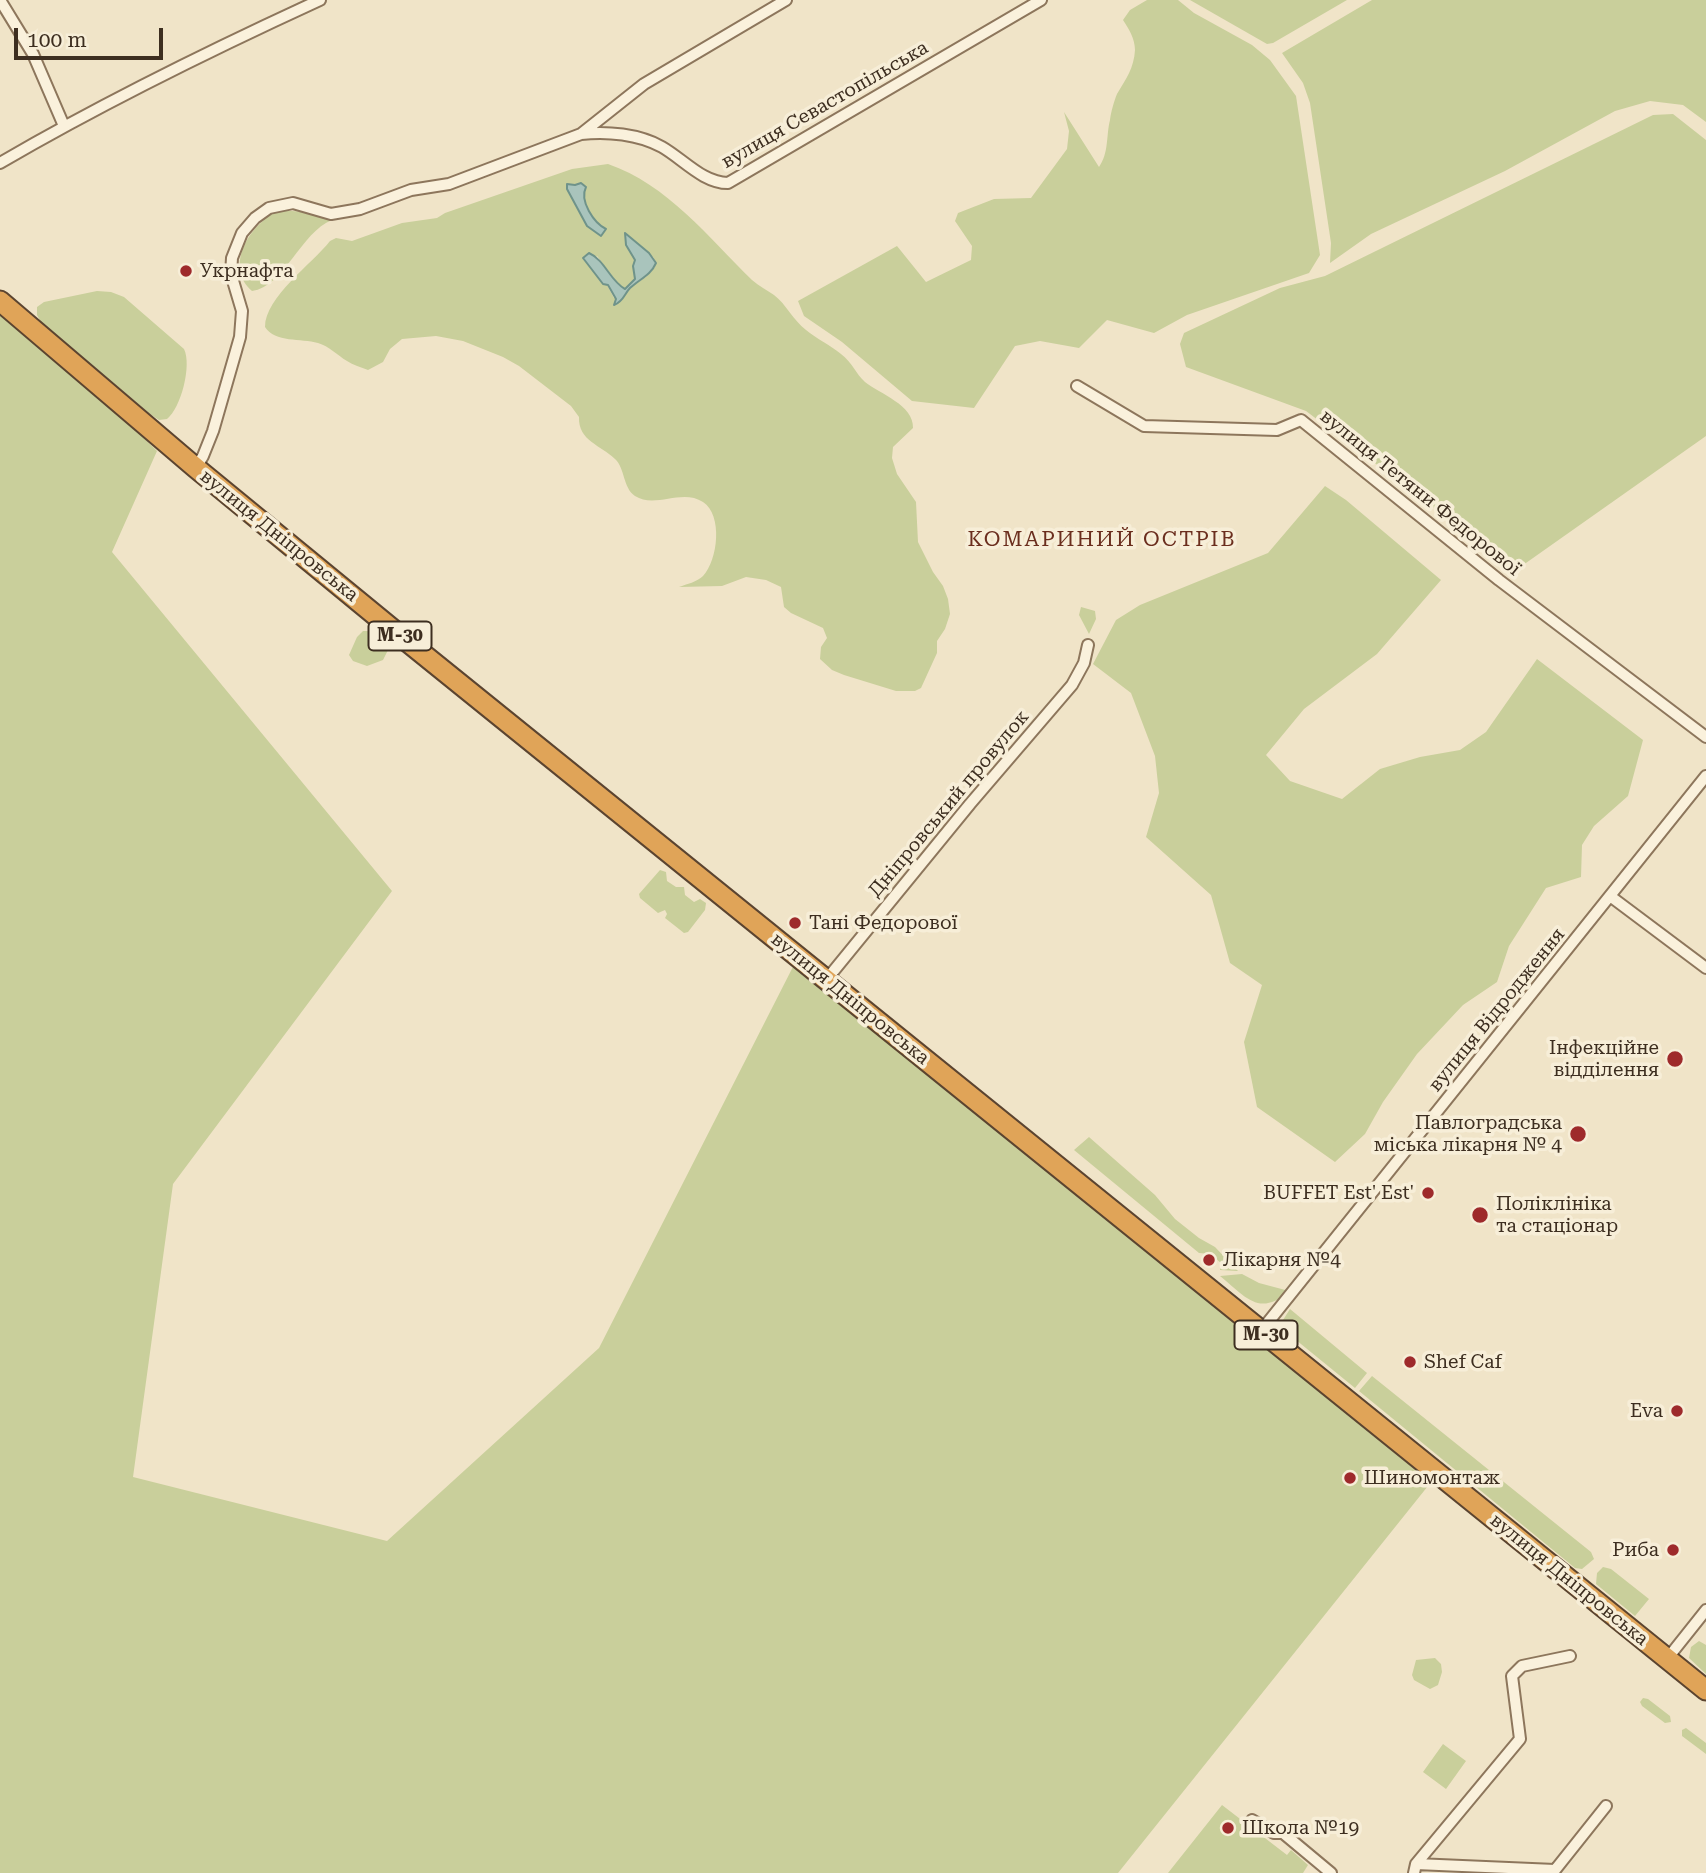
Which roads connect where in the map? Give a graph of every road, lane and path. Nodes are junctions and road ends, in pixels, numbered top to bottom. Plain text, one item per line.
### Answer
1 (0, 0) edge
2 (320, 0) edge
3 (786, 0) edge
4 (1041, 0) edge
5 (64, 126) junction
6 (581, 134) junction
7 (0, 163) edge
8 (0, 302) edge
9 (1077, 386) dead end
10 (196, 468) junction
11 (1088, 645) dead end
12 (1706, 737) edge
13 (1706, 776) edge
14 (1610, 896) junction
15 (1706, 968) edge
16 (827, 979) junction
17 (1261, 1331) junction
18 (1706, 1610) edge
19 (1570, 1656) dead end
20 (1667, 1659) junction
21 (1706, 1690) edge
22 (1606, 1806) dead end
23 (1252, 1820) dead end
24 (1415, 1869) edge
25 (1331, 1873) edge

1 - 5 street
2 - 5 street
3 - 6 street
4 - 6 street, вулиця Севастопільська
5 - 7 street
6 - 10 street
8 - 10 highway, вулиця Дніпровська / М-30
9 - 12 street, вулиця Тетяни Федорової
10 - 16 highway, вулиця Дніпровська / М-30
11 - 16 street, Дніпровський провулок
13 - 14 street, вулиця Відродження
14 - 15 street
14 - 17 street, вулиця Відродження
16 - 17 highway, вулиця Дніпровська / М-30
17 - 20 highway, вулиця Дніпровська / М-30
18 - 20 street
19 - 24 street
20 - 21 highway, вулиця Дніпровська / М-30
22 - 24 street
23 - 25 street

